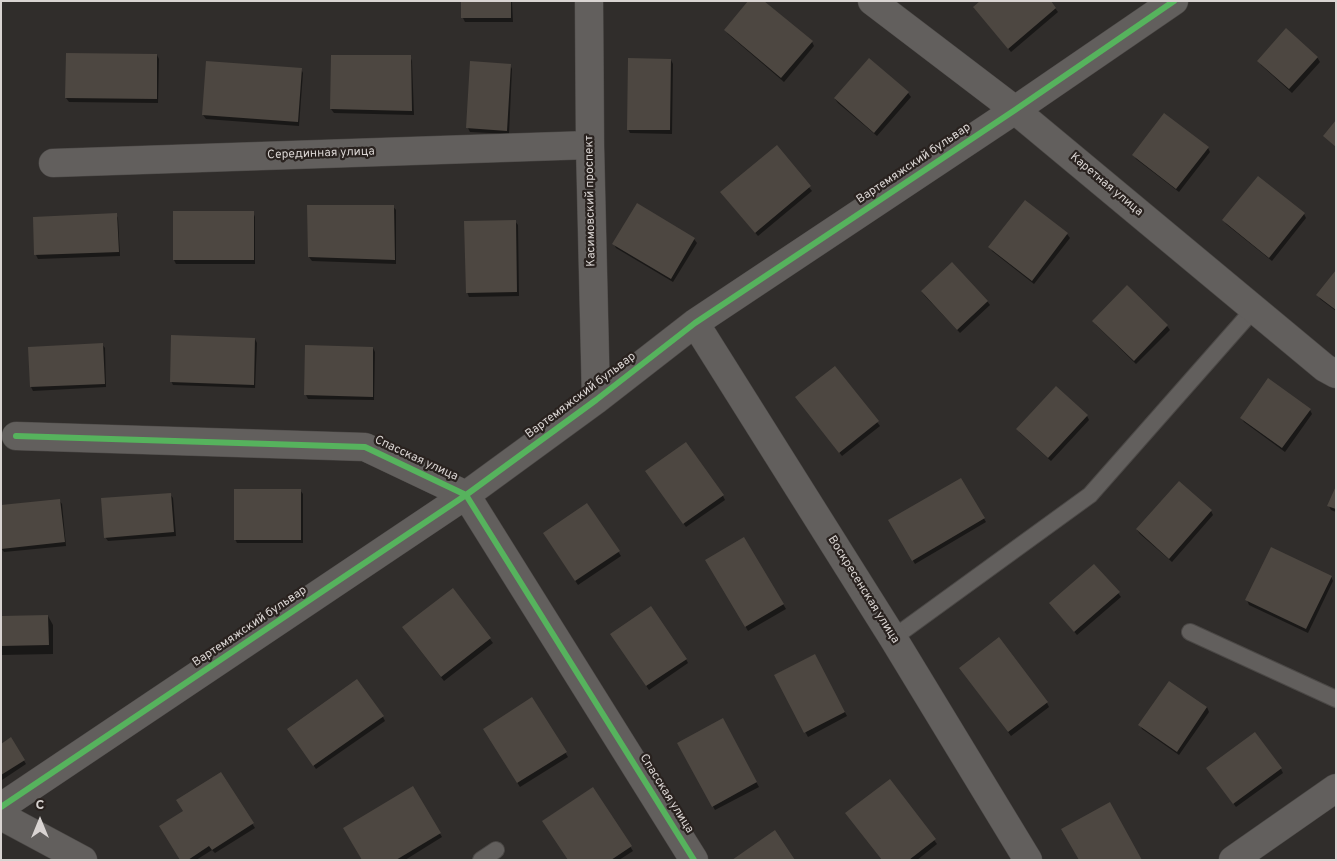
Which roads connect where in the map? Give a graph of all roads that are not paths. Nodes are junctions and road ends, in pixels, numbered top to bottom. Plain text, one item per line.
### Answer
1 (589, 1) edge
2 (872, 1) edge
3 (1174, 1) edge
4 (1015, 110) junction
5 (590, 146) junction
6 (53, 163) dead end
7 (1254, 309) junction
8 (696, 323) junction
9 (1336, 374) edge
10 (596, 400) junction
11 (16, 436) dead end
12 (466, 495) junction
13 (1190, 632) dead end
14 (893, 638) junction
15 (1336, 699) edge
16 (1336, 788) edge
17 (1, 807) edge
18 (1, 816) edge
19 (496, 850) dead end
20 (83, 860) edge
21 (481, 860) edge
22 (694, 860) edge
23 (1028, 860) edge
24 (1233, 860) edge

1 - 5 street, Касимовский проспект
2 - 4 street, Каретная улица
3 - 4 street, Вартемяжский бульвар
4 - 7 street, Каретная улица
4 - 8 street, Вартемяжский бульвар
5 - 6 street, Серединная улица
5 - 10 street, Касимовский проспект
7 - 9 street, Каретная улица
7 - 14 lane
8 - 10 street, Вартемяжский бульвар
8 - 14 street, Воскресенская улица
10 - 12 street, Вартемяжский бульвар
11 - 12 street, Спасская улица
12 - 17 street, Вартемяжский бульвар
12 - 22 street, Спасская улица
13 - 15 lane
14 - 23 street, Воскресенская улица
16 - 24 street
18 - 20 street
19 - 21 lane

